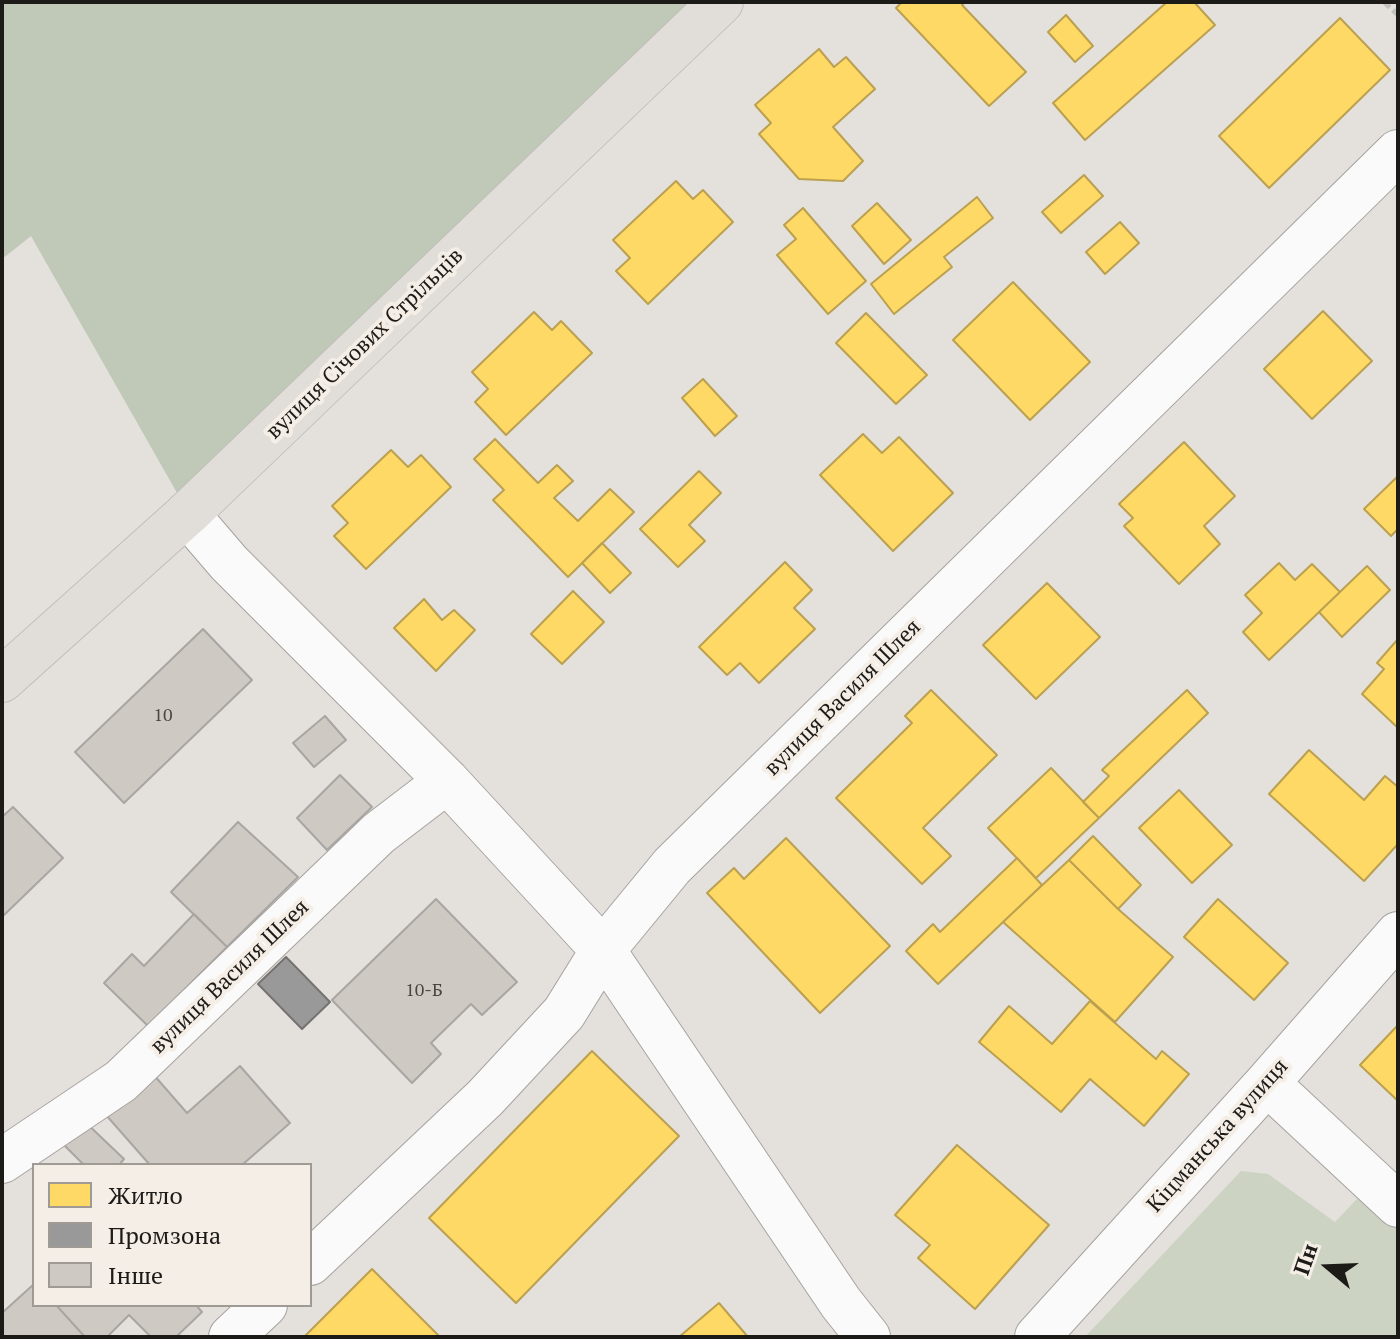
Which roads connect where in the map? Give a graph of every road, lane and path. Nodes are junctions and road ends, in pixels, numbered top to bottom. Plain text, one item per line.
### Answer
1 (721, 2) edge
2 (1384, 2) edge
3 (1398, 15) edge
4 (1398, 152) edge
5 (187, 514) junction
6 (2, 680) edge
7 (447, 781) junction
8 (1398, 934) edge
9 (603, 950) junction
10 (1267, 1083) junction
11 (2, 1161) edge
12 (1398, 1205) edge
13 (312, 1261) edge
14 (263, 1307) edge
15 (231, 1337) edge
16 (868, 1337) edge
17 (1037, 1337) edge

1 - 5 main road, вулиця Січових Стрільців
2 - 3 path
4 - 9 street, вулиця Василя Шлея
5 - 6 main road, вулиця Січових Стрільців
5 - 7 street
7 - 9 street
7 - 11 street, вулиця Василя Шлея
8 - 10 street, Кіцманська вулиця
9 - 13 street, вулиця Василя Шлея
9 - 16 street
10 - 12 street
10 - 17 street, Кіцманська вулиця
14 - 15 street

